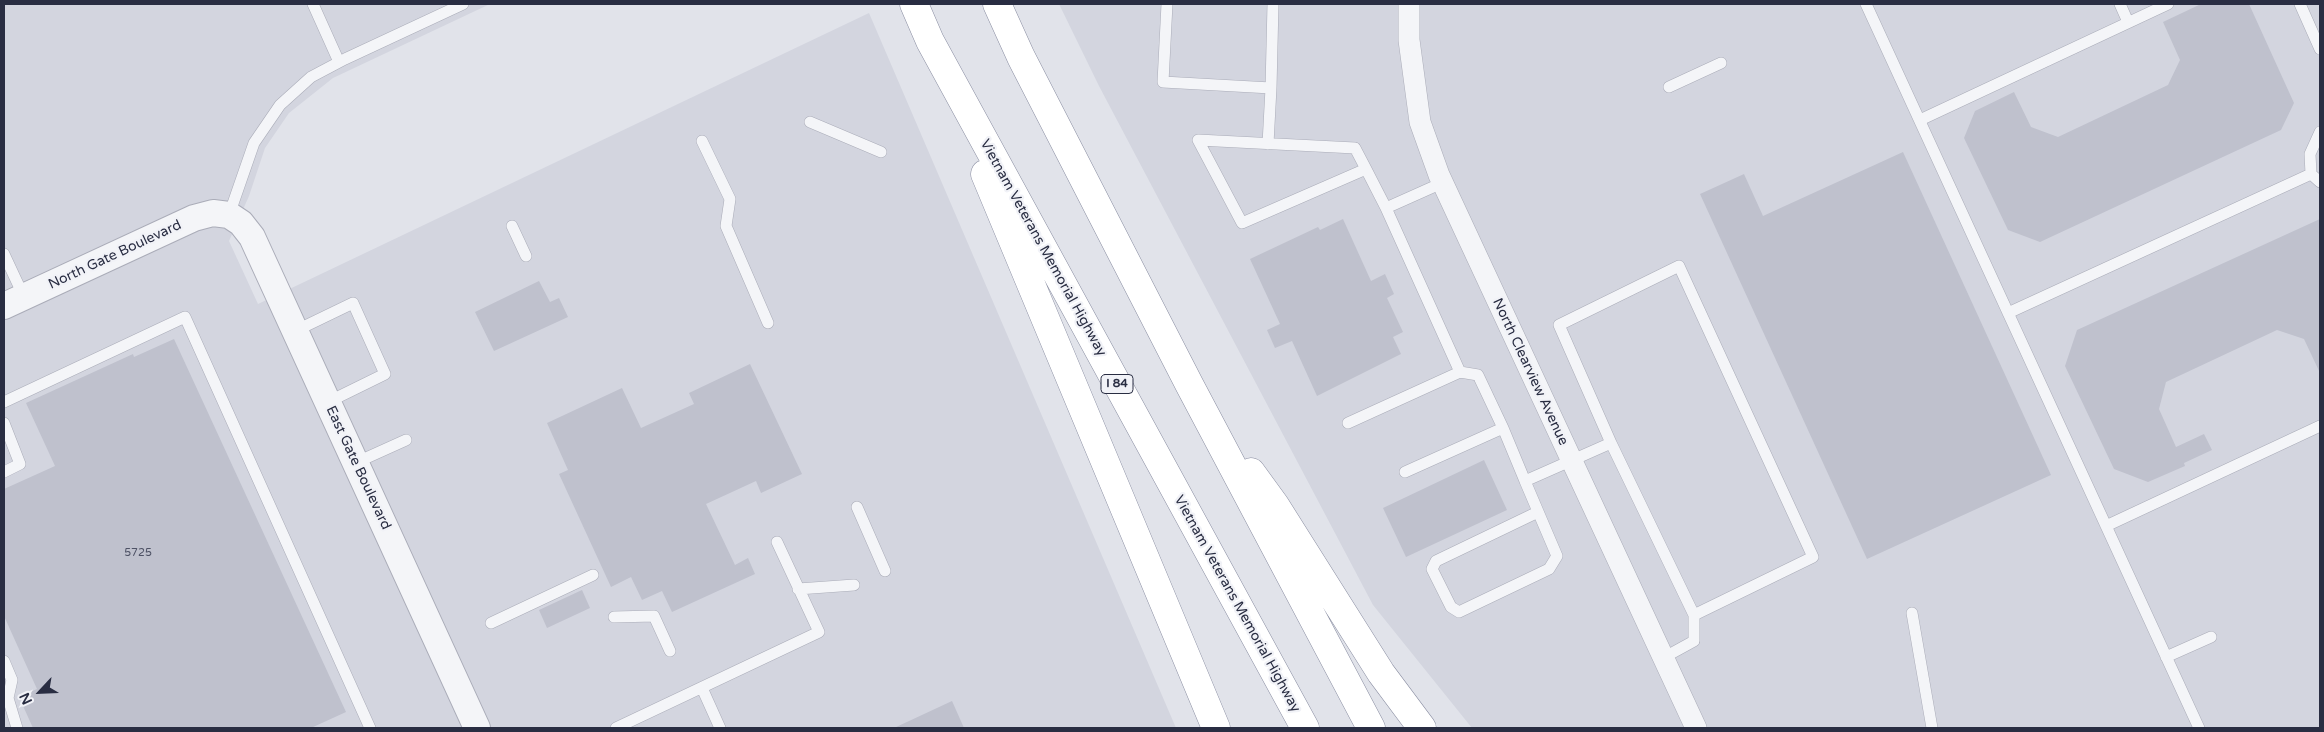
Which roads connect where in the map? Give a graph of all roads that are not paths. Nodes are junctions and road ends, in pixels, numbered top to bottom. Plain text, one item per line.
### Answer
1 (313, 4) edge
2 (463, 4) edge
3 (914, 4) edge
4 (997, 4) edge
5 (1167, 4) edge
6 (1273, 4) edge
7 (1409, 4) edge
8 (1866, 4) edge
9 (2120, 4) edge
10 (2168, 4) edge
11 (2300, 4) edge
12 (2128, 22) junction
13 (930, 41) junction
14 (2320, 49) edge
15 (339, 62) junction
16 (1721, 63) dead end
17 (1669, 87) dead end
18 (1271, 88) junction
19 (1920, 120) junction
20 (810, 122) dead end
21 (2320, 132) edge
22 (702, 141) dead end
23 (1268, 144) junction
24 (881, 152) dead end
25 (1366, 169) junction
26 (2311, 174) junction
27 (2320, 182) edge
28 (1442, 183) junction
29 (1386, 208) junction
30 (229, 215) junction
31 (512, 226) dead end
32 (4, 254) edge
33 (526, 256) dead end
34 (14, 301) edge
35 (2008, 313) junction
36 (768, 323) dead end
37 (295, 331) junction
38 (1460, 372) junction
39 (1189, 384) junction
40 (4, 402) edge
41 (328, 402) junction
42 (1348, 422) dead end
43 (4, 423) edge
44 (2320, 426) edge
45 (1503, 428) junction
46 (406, 440) dead end
47 (1611, 443) junction
48 (1572, 460) junction
49 (356, 463) junction
50 (4, 472) edge
51 (1405, 472) dead end
52 (1525, 481) junction
53 (856, 507) dead end
54 (1538, 512) junction
55 (2106, 526) junction
56 (777, 542) dead end
57 (885, 571) dead end
58 (593, 575) dead end
59 (854, 585) dead end
60 (798, 589) junction
61 (1912, 613) dead end
62 (1694, 615) junction
63 (614, 617) dead end
64 (491, 622) dead end
65 (2211, 637) dead end
66 (670, 651) dead end
67 (2166, 657) junction
68 (1663, 658) junction
69 (4, 662) edge
70 (702, 688) junction
71 (17, 728) edge
72 (370, 728) edge
73 (478, 728) edge
74 (616, 728) edge
75 (720, 728) edge
76 (1216, 728) edge
77 (1305, 728) edge
78 (1371, 728) edge
79 (1422, 728) edge
80 (1696, 728) edge
81 (1932, 728) edge
82 (2199, 728) edge

1 - 15 lane
2 - 15 lane
3 - 13 highway, Vietnam Veterans Memorial Highway / I 84
4 - 39 highway
5 - 18 lane
6 - 18 lane
7 - 28 street, North Clearview Avenue
8 - 19 lane
9 - 12 lane
10 - 12 lane
11 - 14 lane
12 - 19 lane
13 - 76 highway
13 - 77 highway, Vietnam Veterans Memorial Highway / I 84
15 - 30 lane
16 - 17 lane
18 - 23 lane
19 - 35 lane
20 - 24 lane
21 - 26 lane
22 - 36 lane
23 - 25 lane
23 - 25 lane
25 - 29 lane
26 - 27 lane
26 - 35 lane
28 - 29 lane
28 - 48 street, North Clearview Avenue
29 - 38 lane
30 - 34 street, North Gate Boulevard
30 - 37 street, East Gate Boulevard
31 - 33 lane
32 - 34 lane
35 - 55 lane
37 - 41 street, East Gate Boulevard
37 - 41 lane
38 - 42 lane
38 - 45 lane
39 - 78 highway
39 - 79 highway
40 - 72 lane
41 - 49 street, East Gate Boulevard
43 - 50 lane
44 - 55 lane
45 - 51 lane
45 - 52 lane
46 - 49 lane
47 - 48 lane
47 - 62 lane
47 - 62 lane
48 - 52 lane
48 - 68 street, North Clearview Avenue
49 - 73 street, East Gate Boulevard
52 - 54 lane
53 - 57 lane
54 - 54 lane
55 - 67 lane
56 - 60 lane
58 - 64 lane
59 - 60 lane
60 - 70 lane
61 - 81 lane
62 - 68 lane
63 - 66 lane
65 - 67 lane
67 - 82 lane
68 - 80 street, North Clearview Avenue
69 - 71 lane
70 - 74 lane
70 - 75 lane

